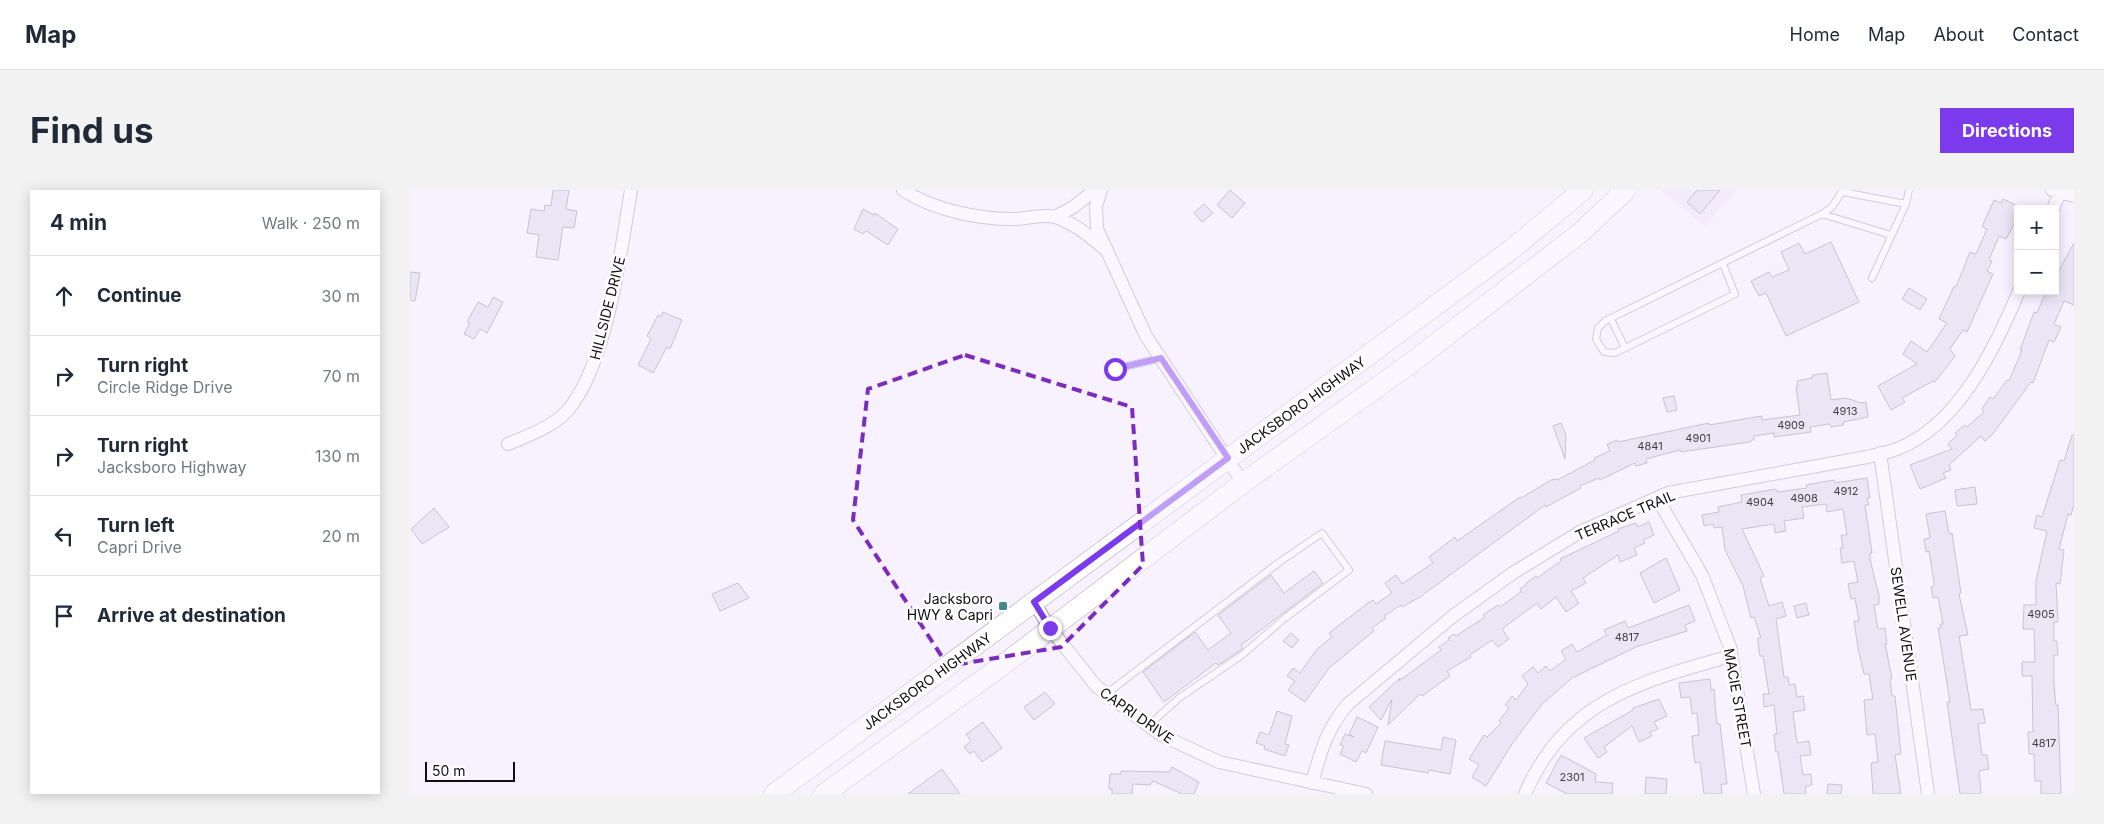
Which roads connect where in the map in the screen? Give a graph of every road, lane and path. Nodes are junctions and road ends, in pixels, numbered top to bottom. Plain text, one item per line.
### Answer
1 (631, 190) edge
2 (903, 190) edge
3 (1095, 190) edge
4 (1101, 190) edge
5 (1583, 190) edge
6 (1626, 190) edge
7 (1909, 190) edge
8 (1843, 191) edge
9 (2058, 191) edge
10 (2074, 196) edge
11 (1906, 204) junction
12 (2054, 205) edge
13 (1822, 214) junction
14 (1054, 217) junction
15 (1891, 235) junction
16 (1104, 248) junction
17 (1722, 264) junction
18 (1872, 278) dead end
19 (2017, 295) edge
20 (1610, 319) junction
21 (1625, 348) junction
22 (1161, 358) junction
23 (1110, 374) dead end
24 (508, 444) dead end
25 (1880, 453) junction
26 (1228, 458) junction
27 (1244, 483) junction
28 (1657, 498) junction
29 (1034, 602) junction
30 (1050, 628) junction
31 (1731, 656) junction
32 (1106, 694) junction
33 (1148, 726) junction
34 (1312, 784) junction
35 (774, 794) edge
36 (824, 794) edge
37 (1366, 794) edge
38 (1525, 794) edge
39 (1754, 794) edge
40 (1928, 794) edge

1 - 24 street, HILLSIDE DRIVE
2 - 14 street
3 - 14 street
4 - 16 street
5 - 26 main road, JACKSBORO HIGHWAY
6 - 27 main road
7 - 11 lane
8 - 11 lane
8 - 13 lane
9 - 10 street
9 - 12 street
11 - 15 lane
13 - 15 lane
13 - 17 lane
14 - 16 street
15 - 18 lane
16 - 22 street
17 - 20 lane
17 - 21 lane
19 - 25 street, TERRACE TRAIL
20 - 21 lane
20 - 21 lane
22 - 23 lane
22 - 26 street
25 - 28 street, TERRACE TRAIL
25 - 40 street, SEWELL AVENUE
26 - 27 street
26 - 29 main road, JACKSBORO HIGHWAY
27 - 30 main road
28 - 31 street, MACIE STREET
28 - 34 street, TERRACE TRAIL
29 - 30 street, CAPRI DRIVE
29 - 35 main road, JACKSBORO HIGHWAY
30 - 32 street, CAPRI DRIVE
30 - 36 main road
31 - 38 street
31 - 39 street, MACIE STREET
32 - 33 street, CAPRI DRIVE
32 - 33 lane
33 - 34 street, CAPRI DRIVE
34 - 37 street, CAPRI DRIVE

